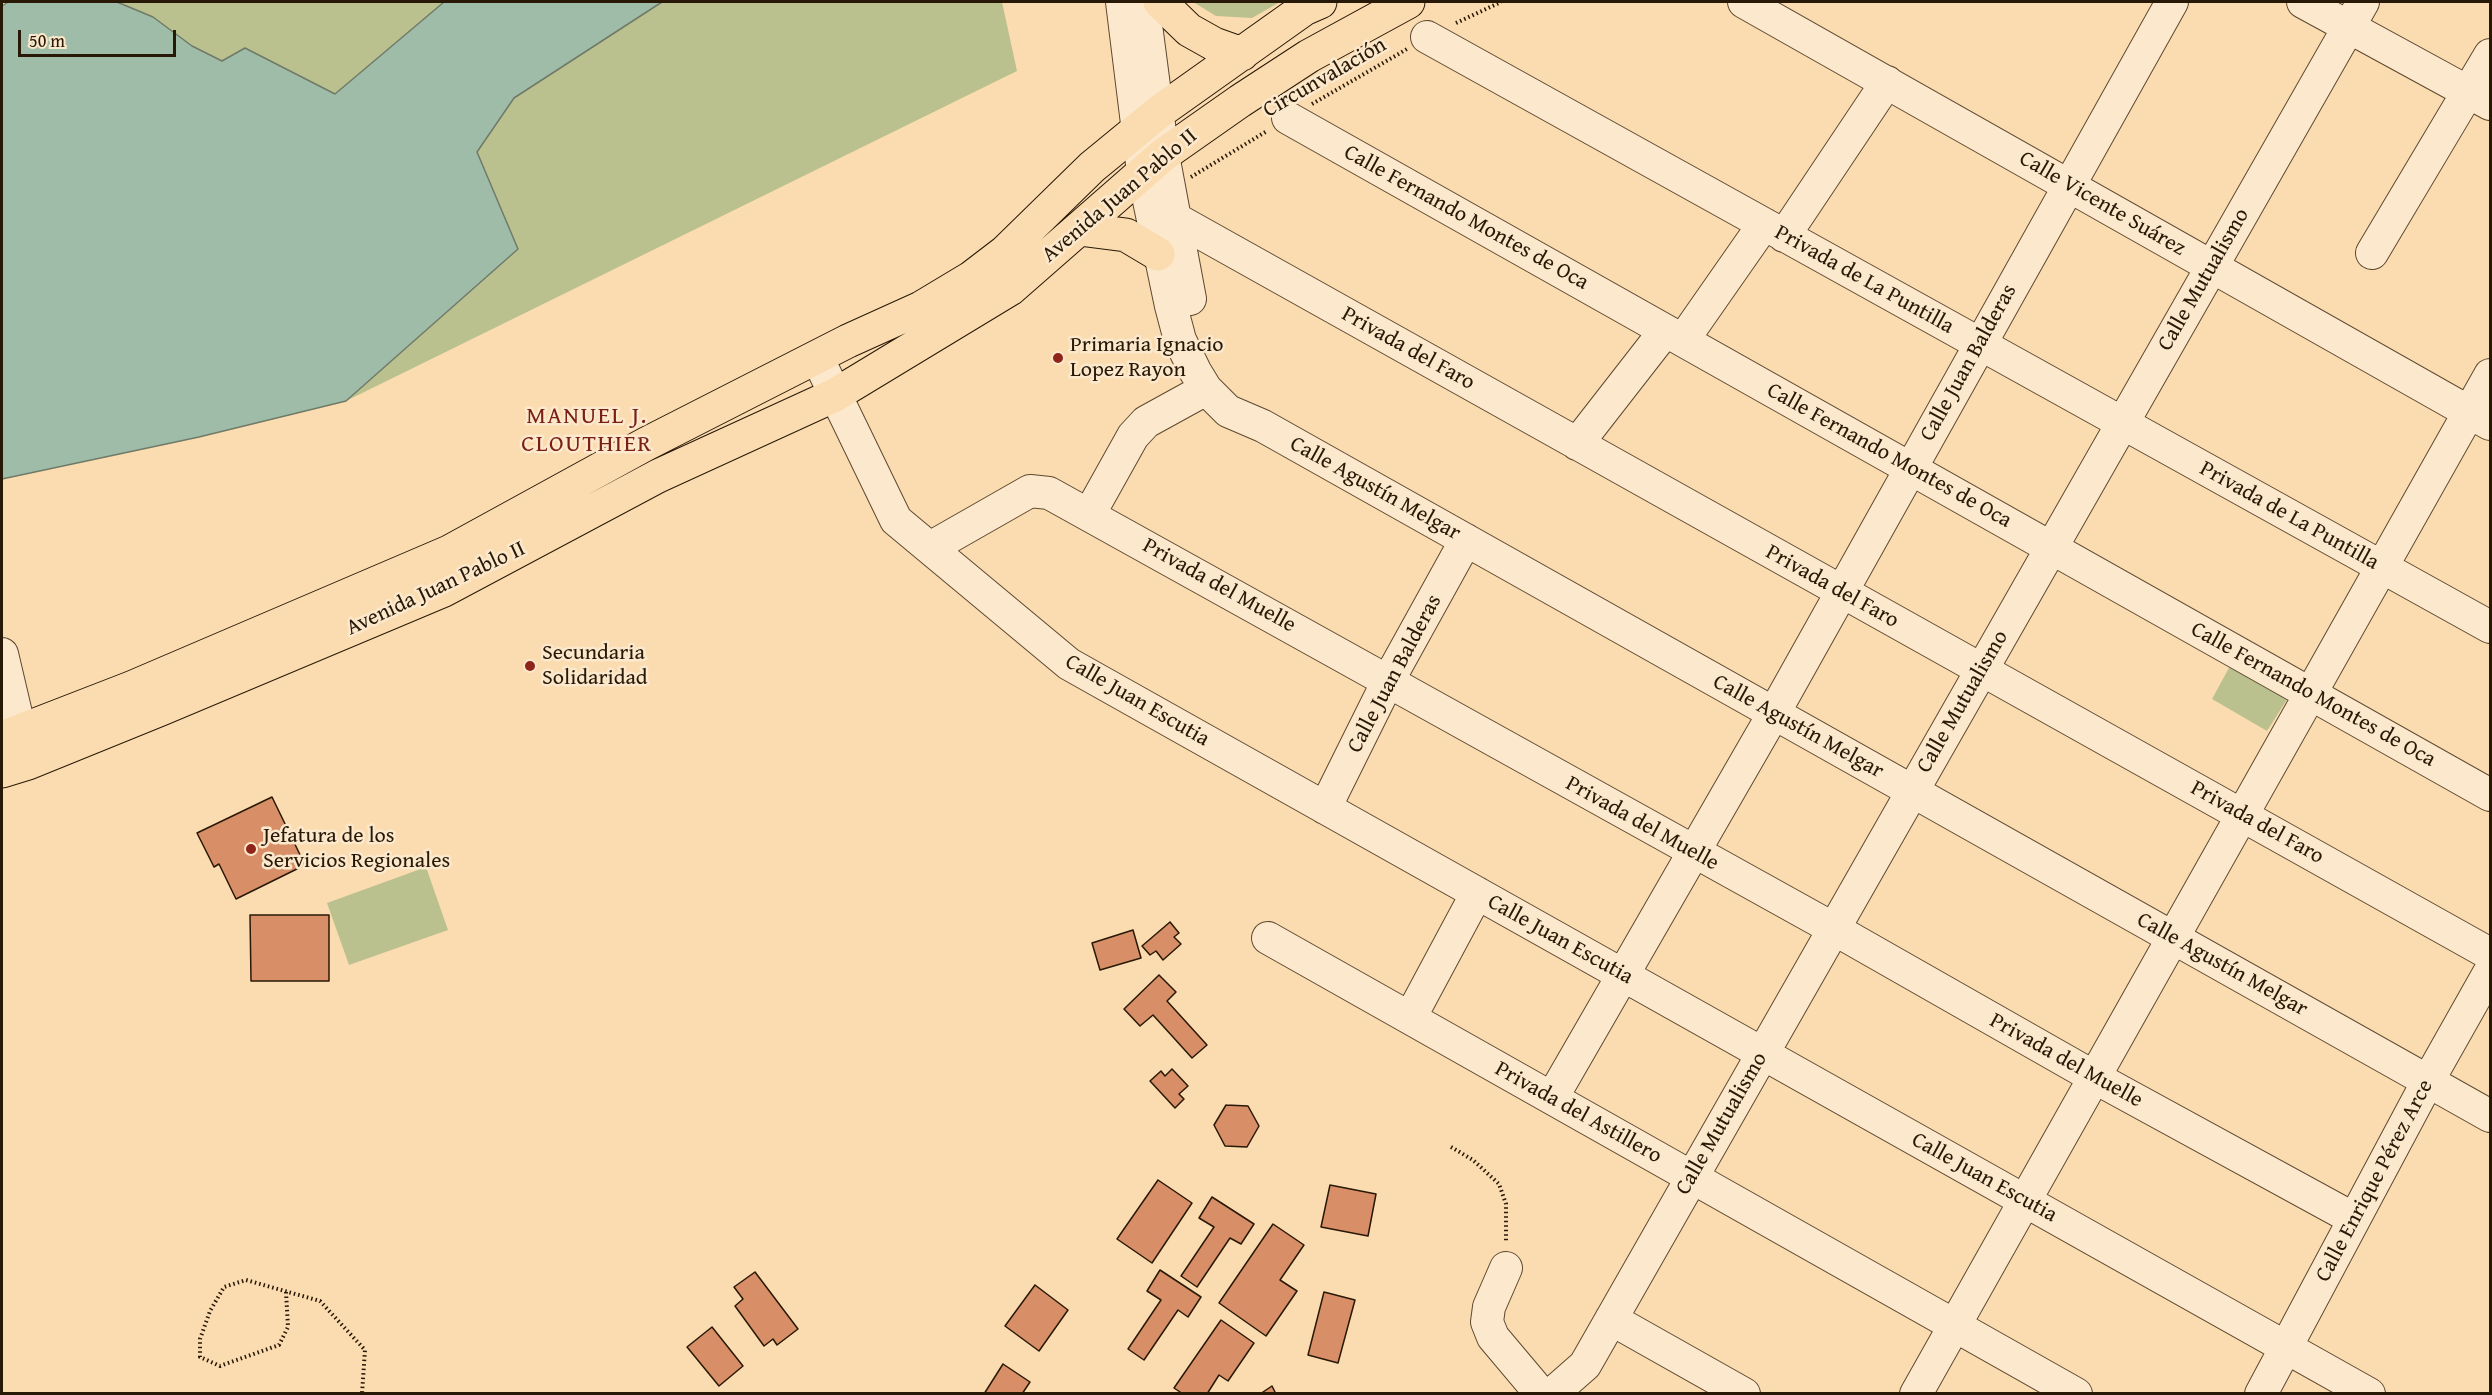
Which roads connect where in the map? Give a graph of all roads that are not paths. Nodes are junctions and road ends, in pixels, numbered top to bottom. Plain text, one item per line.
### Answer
1 (1122, 2) edge
2 (1143, 2) edge
3 (1160, 2) edge
4 (1320, 2) edge
5 (1408, 2) edge
6 (1744, 2) edge
7 (2172, 2) edge
8 (2303, 2) edge
9 (2356, 14) edge
10 (1427, 37) road end
11 (1242, 54) junction
12 (2490, 55) edge
13 (1887, 82) junction
14 (2480, 98) edge
15 (1288, 118) road end
16 (1148, 122) junction
17 (1162, 184) junction
18 (2069, 185) junction
19 (1079, 229) junction
20 (1774, 230) junction
21 (2372, 253) dead end
22 (1158, 254) junction
23 (2212, 266) junction
24 (1674, 335) junction
25 (1980, 344) junction
26 (817, 357) junction
27 (2490, 375) edge
28 (1206, 389) junction
29 (835, 395) junction
30 (2480, 418) edge
31 (2122, 423) junction
32 (1263, 426) junction
33 (1577, 444) junction
34 (1910, 468) junction
35 (579, 482) junction
36 (592, 512) junction
37 (1090, 513) junction
38 (1466, 540) junction
39 (930, 548) junction
40 (2051, 548) junction
41 (2382, 567) junction
42 (1841, 591) junction
43 (2490, 627) edge
44 (2, 654) edge
45 (1981, 670) junction
46 (1388, 681) junction
47 (2311, 694) junction
48 (1774, 713) junction
49 (11, 735) edge
50 (15, 767) edge
51 (1912, 791) junction
52 (2490, 795) edge
53 (1325, 808) junction
54 (2242, 815) junction
55 (1694, 853) junction
56 (1477, 893) junction
57 (1833, 929) junction
58 (1268, 938) dead end
59 (2173, 938) junction
60 (2490, 954) edge
61 (2490, 970) edge
62 (1622, 974) junction
63 (1410, 1018) junction
64 (1763, 1053) junction
65 (2094, 1077) junction
66 (2428, 1081) junction
67 (1552, 1098) junction
68 (2490, 1116) edge
69 (1692, 1177) junction
70 (2025, 1200) junction
71 (2354, 1218) junction
72 (1506, 1268) road end
73 (1611, 1319) junction
74 (1955, 1325) junction
75 (2287, 1347) junction
76 (1541, 1394) edge
77 (1552, 1394) edge
78 (1744, 1394) edge
79 (1916, 1394) edge
80 (2076, 1394) edge
81 (2261, 1394) edge
82 (2369, 1394) edge

1 - 16 street
2 - 16 street
3 - 11 main road
4 - 11 main road, Avenida Juan Pablo II
5 - 17 main road, Avenida Juan Pablo II
6 - 13 street, Calle Vicente Suárez
7 - 18 street, Calle Juan Balderas
8 - 9 street
9 - 14 street
9 - 23 street, Calle Mutualismo
10 - 20 street, Privada de La Puntilla
11 - 16 main road, Avenida Juan Pablo II
12 - 14 street
13 - 18 street, Calle Vicente Suárez
13 - 20 street
14 - 21 street
15 - 24 street, Calle Fernando Montes de Oca
16 - 17 street
16 - 26 main road, Avenida Juan Pablo II
17 - 19 main road, Avenida Juan Pablo II
17 - 22 street, Calle Agustín Melgar
17 - 32 street, Calle Agustín Melgar
17 - 33 street, Privada del Faro
18 - 23 street, Calle Vicente Suárez
18 - 25 street, Calle Juan Balderas
19 - 22 main road
19 - 29 main road, Avenida Juan Pablo II
20 - 24 street
20 - 25 street, Privada de La Puntilla
22 - 28 street, Calle Agustín Melgar
23 - 30 street, Calle Vicente Suárez
23 - 31 street, Calle Mutualismo
24 - 33 street
24 - 34 street, Calle Fernando Montes de Oca
25 - 31 street, Privada de La Puntilla
25 - 34 street, Calle Juan Balderas
26 - 29 street
26 - 35 main road, Avenida Juan Pablo II
27 - 30 street
28 - 32 street, Calle Agustín Melgar
28 - 37 street
29 - 36 main road, Avenida Juan Pablo II
29 - 39 street, Calle Juan Escutia
30 - 41 street
31 - 40 street, Calle Mutualismo
31 - 41 street, Privada de La Puntilla
32 - 38 street, Calle Agustín Melgar
33 - 42 street, Privada del Faro
34 - 40 street, Calle Fernando Montes de Oca
34 - 42 street, Calle Juan Balderas
35 - 36 main road
35 - 49 main road, Avenida Juan Pablo II
36 - 50 main road, Avenida Juan Pablo II
37 - 39 street, Privada del Muelle
37 - 46 street, Privada del Muelle
38 - 46 street, Calle Juan Balderas
38 - 48 street, Calle Agustín Melgar
39 - 53 street, Calle Juan Escutia
40 - 45 street, Calle Mutualismo
40 - 47 street, Calle Fernando Montes de Oca
41 - 43 street, Privada de La Puntilla
41 - 47 street
42 - 45 street, Privada del Faro
42 - 48 street, Calle Juan Balderas
44 - 49 street
45 - 51 street, Calle Mutualismo
45 - 54 street, Privada del Faro
46 - 53 street, Calle Juan Balderas
46 - 55 street, Privada del Muelle
47 - 52 street, Calle Fernando Montes de Oca
47 - 54 street
48 - 51 street, Calle Agustín Melgar
48 - 55 street, Calle Juan Balderas
49 - 50 street, Avenida Juan Pablo II
51 - 57 street, Calle Mutualismo
51 - 59 street, Calle Agustín Melgar
53 - 56 street, Calle Juan Escutia
54 - 59 street
54 - 60 street, Privada del Faro
55 - 57 street, Privada del Muelle
55 - 62 street, Calle Juan Balderas
56 - 62 street, Calle Juan Escutia
56 - 63 street
57 - 64 street, Calle Mutualismo
57 - 65 street, Privada del Muelle
58 - 63 street, Privada del Astillero
59 - 65 street
59 - 66 street, Calle Agustín Melgar
61 - 66 street, Calle Enrique Pérez Arce
62 - 64 street, Calle Juan Escutia
62 - 67 street, Calle Juan Balderas
63 - 67 street, Privada del Astillero
64 - 69 street, Calle Mutualismo
64 - 70 street, Calle Juan Escutia
65 - 70 street
65 - 71 street, Privada del Muelle
66 - 68 street, Calle Agustín Melgar
66 - 71 street, Calle Enrique Pérez Arce
67 - 69 street, Privada del Astillero
69 - 73 street, Calle Mutualismo
69 - 74 street, Privada del Astillero
70 - 74 street
70 - 75 street, Calle Juan Escutia
71 - 75 street, Calle Enrique Pérez Arce
72 - 76 street
73 - 77 street, Calle Mutualismo
73 - 78 street
74 - 79 street
74 - 80 street, Privada del Astillero
75 - 81 street, Calle Enrique Pérez Arce
75 - 82 street, Calle Juan Escutia

